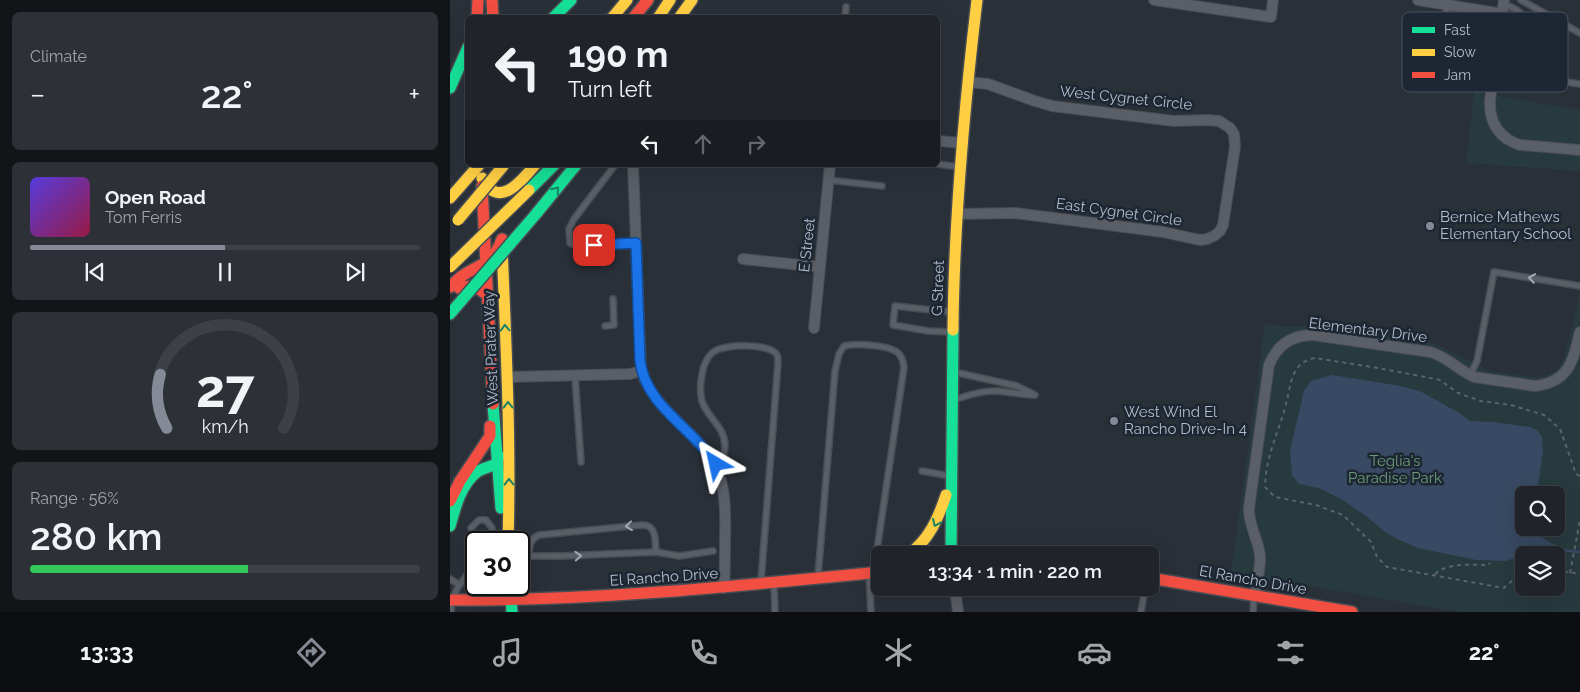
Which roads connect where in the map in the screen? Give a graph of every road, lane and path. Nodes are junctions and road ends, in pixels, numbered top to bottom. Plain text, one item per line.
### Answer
1 (478, 0) edge
2 (492, 0) edge
3 (571, 0) edge
4 (627, 0) edge
5 (648, 0) edge
6 (670, 0) edge
7 (692, 0) edge
8 (700, 0) edge
9 (977, 0) edge
10 (1154, 0) edge
11 (1273, 0) edge
12 (1418, 0) edge
13 (1520, 0) edge
14 (1175, 1) edge
15 (1448, 5) junction
16 (1504, 6) edge
17 (846, 7) dead end
18 (1447, 12) edge
19 (1519, 12) edge
20 (1542, 12) edge
21 (477, 15) edge
22 (493, 15) edge
23 (556, 15) edge
24 (614, 15) edge
25 (636, 15) edge
26 (660, 15) edge
27 (681, 15) edge
28 (690, 15) edge
29 (845, 15) edge
30 (1568, 26) edge
31 (1580, 33) edge
32 (465, 54) edge
33 (968, 82) junction
34 (463, 83) dead end
35 (450, 88) edge
36 (1491, 92) edge
37 (450, 94) edge
38 (940, 141) edge
39 (963, 144) junction
40 (1580, 150) edge
41 (940, 164) edge
42 (478, 167) edge
43 (480, 167) edge
44 (499, 167) edge
45 (502, 167) edge
46 (533, 167) edge
47 (552, 167) edge
48 (574, 167) edge
49 (613, 167) edge
50 (633, 167) edge
51 (830, 167) edge
52 (961, 167) junction
53 (482, 178) junction
54 (1230, 178) joint
55 (828, 180) junction
56 (882, 186) dead end
57 (500, 192) junction
58 (453, 194) edge
59 (957, 214) junction
60 (450, 230) edge
61 (502, 239) junction
62 (636, 243) junction
63 (743, 259) dead end
64 (485, 264) junction
65 (450, 267) edge
66 (820, 267) junction
67 (1580, 286) edge
68 (450, 287) edge
69 (450, 294) edge
70 (486, 294) junction
71 (613, 299) dead end
72 (952, 312) junction
73 (450, 314) edge
74 (605, 326) dead end
75 (814, 328) dead end
76 (952, 332) junction
77 (1580, 332) edge
78 (641, 371) junction
79 (952, 371) junction
80 (575, 375) junction
81 (1470, 376) junction
82 (507, 377) junction
83 (492, 385) junction
84 (951, 401) junction
85 (508, 433) junction
86 (581, 462) dead end
87 (496, 464) junction
88 (716, 464) junction
89 (922, 471) dead end
90 (1580, 476) edge
91 (951, 479) junction
92 (450, 501) edge
93 (1580, 520) edge
94 (450, 526) edge
95 (471, 528) dead end
96 (508, 530) joint
97 (492, 531) edge
98 (530, 543) edge
99 (880, 546) edge
100 (921, 546) edge
101 (951, 546) edge
102 (713, 551) dead end
103 (656, 552) junction
104 (530, 556) edge
105 (1490, 562) dead end
106 (1565, 572) edge
107 (871, 573) edge
108 (1570, 573) junction
109 (1580, 574) edge
110 (1434, 575) junction
111 (465, 578) edge
112 (818, 578) junction
113 (1515, 578) edge
114 (450, 579) edge
115 (1159, 579) edge
116 (774, 583) junction
117 (460, 584) junction
118 (761, 584) junction
119 (724, 588) junction
120 (1254, 595) junction
121 (511, 596) edge
122 (872, 596) edge
123 (956, 596) edge
124 (1144, 596) edge
125 (511, 600) junction
126 (453, 603) edge
127 (481, 612) edge
128 (512, 612) edge
129 (775, 612) edge
130 (870, 612) edge
131 (958, 612) edge
132 (1141, 612) edge
133 (1253, 612) edge
134 (1352, 612) edge

1 - 21 main road
2 - 22 main road
3 - 23 main road
4 - 24 main road
5 - 25 main road
6 - 26 main road
7 - 27 main road
8 - 28 main road
9 - 33 main road, G Street
10 - 14 street
11 - 14 street
12 - 15 street
13 - 20 lane
15 - 16 street
15 - 18 lane
16 - 19 lane
17 - 29 lane
30 - 31 lane
32 - 35 main road
33 - 39 main road, G Street
33 - 54 street, West Cygnet Circle
34 - 37 main road
36 - 40 street
38 - 39 street
39 - 52 main road, G Street
41 - 52 lane
42 - 58 main road
43 - 53 main road, West Prater Way
44 - 57 main road, West Prater Way
45 - 60 main road, bridge
46 - 57 main road
47 - 65 main road, bridge
73 -> 48 main road, bridge
49 - 62 lane
50 - 62 street
51 - 55 street, E Street
52 - 59 main road, G Street
53 - 57 main road
53 - 64 main road, West Prater Way
54 - 59 street, East Cygnet Circle
55 - 56 lane
55 - 66 street, E Street
57 - 61 main road, West Prater Way
59 - 72 main road, G Street
61 - 64 main road
82 -> 61 main road, West Prater Way
62 - 78 street
63 - 66 street
64 - 68 main road
64 - 70 main road, West Prater Way
66 - 75 street, E Street
67 -> 81 lane
69 - 70 main road
70 - 83 main road, West Prater Way
71 - 74 lane
72 - 76 main road, G Street
72 - 76 lane
76 - 79 main road, G Street
77 - 81 street, Elementary Drive
78 - 80 street
78 - 88 street
79 - 84 main road, G Street
79 - 84 lane
80 - 82 street
80 - 86 lane
81 - 120 street, Elementary Drive
85 -> 82 main road, West Prater Way
83 - 87 main road, West Prater Way
83 - 92 main road
84 - 91 main road, G Street
85 - 87 main road
96 -> 85 main road, West Prater Way
87 - 94 main road
87 - 96 main road, West Prater Way
88 - 118 lane
88 - 119 street
89 - 91 lane
90 - 110 path
91 -> 100 main road
91 - 101 main road, G Street
93 - 108 path
95 - 97 lane
103 -> 98 lane
99 - 112 lane
102 - 103 lane
104 -> 103 lane
105 - 110 path
106 - 108 path
107 - 112 main road, El Rancho Drive
108 - 109 path
110 - 113 path
111 - 117 lane
112 - 116 main road, El Rancho Drive
114 - 117 lane
115 - 120 main road, El Rancho Drive
116 - 118 main road, El Rancho Drive
116 - 129 lane
117 - 126 lane
118 - 119 main road, El Rancho Drive
119 - 125 main road, El Rancho Drive
120 - 133 lane
120 - 134 main road, El Rancho Drive
121 - 125 main road
122 - 130 lane
123 - 131 street
124 - 132 lane
125 - 126 main road, El Rancho Drive
125 - 128 main road
126 - 127 main road

